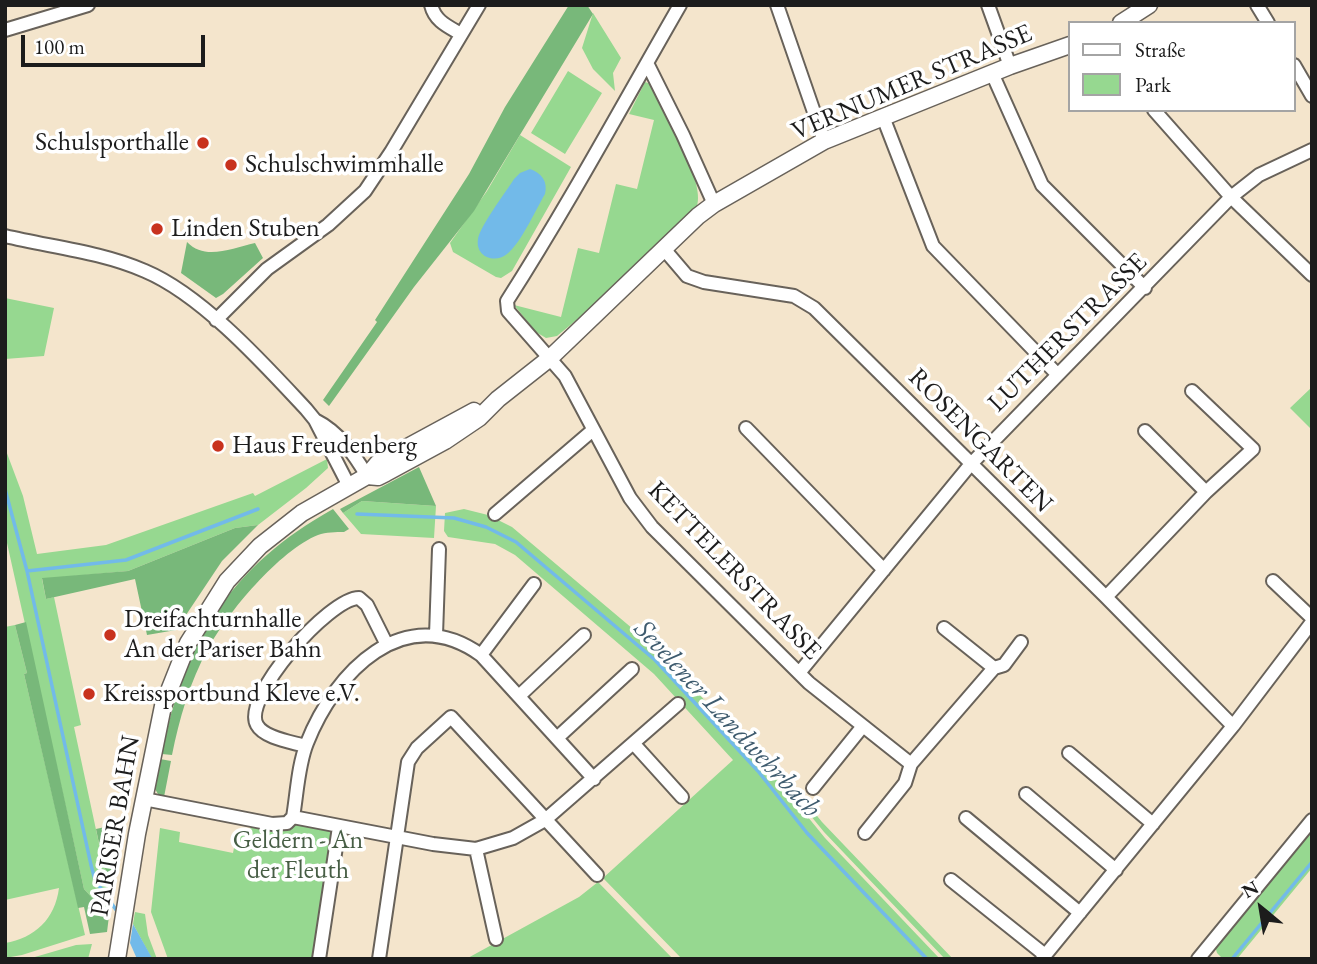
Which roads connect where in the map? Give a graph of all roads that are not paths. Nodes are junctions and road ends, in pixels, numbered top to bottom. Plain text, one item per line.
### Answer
1 (88, 5) edge
2 (431, 5) edge
3 (479, 5) edge
4 (680, 5) edge
5 (777, 5) edge
6 (988, 5) edge
7 (1149, 5) edge
8 (1257, 5) edge
9 (1124, 21) edge
10 (1267, 21) edge
11 (5, 30) edge
12 (461, 34) junction
13 (1068, 47) edge
14 (647, 63) junction
15 (1010, 66) junction
16 (1296, 68) edge
17 (992, 73) junction
18 (1312, 96) edge
19 (1156, 112) edge
20 (883, 117) junction
21 (824, 141) junction
22 (1312, 150) edge
23 (1231, 198) junction
24 (714, 204) junction
25 (5, 236) edge
26 (664, 249) junction
27 (1312, 275) edge
28 (1144, 288) junction
29 (216, 320) junction
30 (550, 358) junction
31 (1057, 374) junction
32 (1192, 391) dead end
33 (315, 420) junction
34 (746, 428) dead end
35 (593, 430) junction
36 (1145, 431) dead end
37 (970, 465) junction
38 (367, 476) junction
39 (349, 486) junction
40 (1206, 492) junction
41 (495, 514) dead end
42 (439, 548) dead end
43 (884, 570) junction
44 (1273, 581) dead end
45 (534, 584) dead end
46 (1106, 597) junction
47 (1312, 620) edge
48 (944, 628) dead end
49 (436, 635) junction
50 (584, 635) dead end
51 (1021, 642) dead end
52 (387, 645) junction
53 (481, 655) junction
54 (994, 668) junction
55 (632, 669) dead end
56 (799, 673) junction
57 (519, 696) junction
58 (678, 704) dead end
59 (863, 726) junction
60 (1233, 726) junction
61 (557, 738) junction
62 (634, 744) junction
63 (305, 746) junction
64 (1069, 753) dead end
65 (911, 764) junction
66 (594, 779) junction
67 (813, 788) dead end
68 (1026, 794) dead end
69 (682, 797) dead end
70 (144, 799) junction
71 (293, 817) junction
72 (966, 818) dead end
73 (545, 820) junction
74 (1312, 820) edge
75 (1153, 824) junction
76 (339, 827) junction
77 (865, 833) dead end
78 (396, 837) junction
79 (476, 849) junction
80 (1116, 870) junction
81 (597, 875) dead end
82 (951, 880) dead end
83 (1080, 913) junction
84 (496, 939) dead end
85 (1044, 957) edge
86 (117, 959) edge
87 (319, 959) edge
88 (379, 959) edge
89 (1198, 959) edge

1 - 11 street
2 - 12 street
3 - 12 street
4 - 14 street
5 - 21 street
6 - 15 street
7 - 9 street
8 - 10 street
12 - 29 street
13 - 15 street, VERNUMER STRASSE
14 - 24 street
14 - 30 street
15 - 17 street, VERNUMER STRASSE
16 - 18 street
17 - 20 street, VERNUMER STRASSE
17 - 28 street
19 - 23 street
20 - 21 street, VERNUMER STRASSE
20 - 31 street
21 - 24 street, VERNUMER STRASSE
22 - 23 street, LUTHERSTRASSE
23 - 27 street
23 - 28 street, LUTHERSTRASSE
24 - 26 street, VERNUMER STRASSE
25 - 29 street
26 - 30 street, VERNUMER STRASSE
26 - 37 street, ROSENGARTEN
28 - 31 street, LUTHERSTRASSE
29 - 33 street
30 - 35 street, KETTELERSTRASSE
30 - 38 street, VERNUMER STRASSE
31 - 37 street, LUTHERSTRASSE
32 - 40 street
33 - 38 street
33 - 39 street
34 - 43 street
35 - 41 street
35 - 56 street, KETTELERSTRASSE
36 - 40 street
37 - 43 street, LUTHERSTRASSE
37 - 46 street, ROSENGARTEN
38 - 39 street, VERNUMER STRASSE
39 - 70 street, PARISER BAHN
40 - 46 street
42 - 49 street
43 - 56 street, LUTHERSTRASSE
44 - 47 street
45 - 53 street
46 - 60 street, ROSENGARTEN
47 - 60 street
48 - 54 street
49 - 52 street
49 - 53 street
50 - 57 street
51 - 54 street
52 - 63 street
52 - 63 street
53 - 57 street
54 - 65 street
55 - 61 street
56 - 59 street, KETTELERSTRASSE
57 - 61 street
58 - 62 street
59 - 65 street, KETTELERSTRASSE
59 - 67 street
60 - 75 street
61 - 66 street
62 - 66 street
62 - 69 street
63 - 71 street
64 - 75 street
65 - 77 street
66 - 73 street
68 - 80 street
70 - 71 street
70 - 86 street, PARISER BAHN
71 - 76 street
72 - 83 street
73 - 78 street
73 - 79 street
73 - 81 street
74 - 89 street
75 - 80 street
76 - 78 street
76 - 87 street
78 - 79 street
78 - 88 street
79 - 84 street
80 - 83 street
82 - 85 street
83 - 85 street

